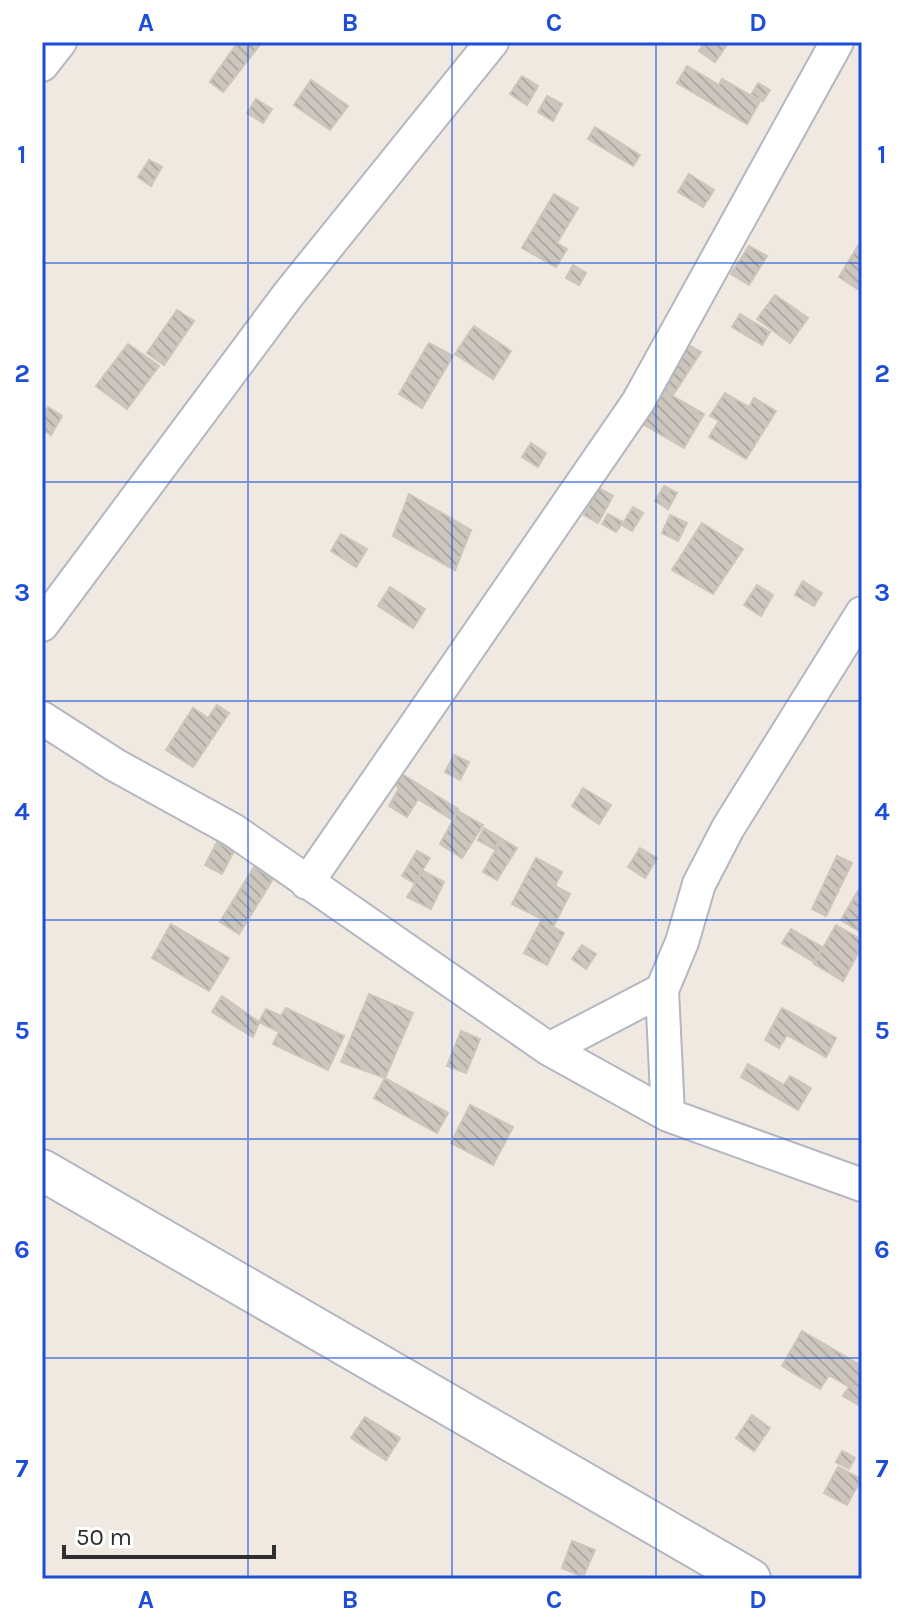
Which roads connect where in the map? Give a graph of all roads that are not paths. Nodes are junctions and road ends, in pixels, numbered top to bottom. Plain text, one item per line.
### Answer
1 (60, 42) edge
2 (492, 42) edge
3 (837, 42) edge
4 (42, 65) edge
5 (862, 613) edge
6 (42, 625) edge
7 (42, 718) edge
8 (307, 883) junction
9 (662, 990) junction
10 (549, 1049) junction
11 (668, 1115) junction
12 (42, 1170) edge
13 (862, 1185) edge
14 (750, 1579) edge

1 - 4 street
2 - 6 street
3 - 8 street
5 - 9 street
7 - 8 street
8 - 10 street
9 - 10 street
9 - 11 street
10 - 11 street
11 - 13 street
12 - 14 street

